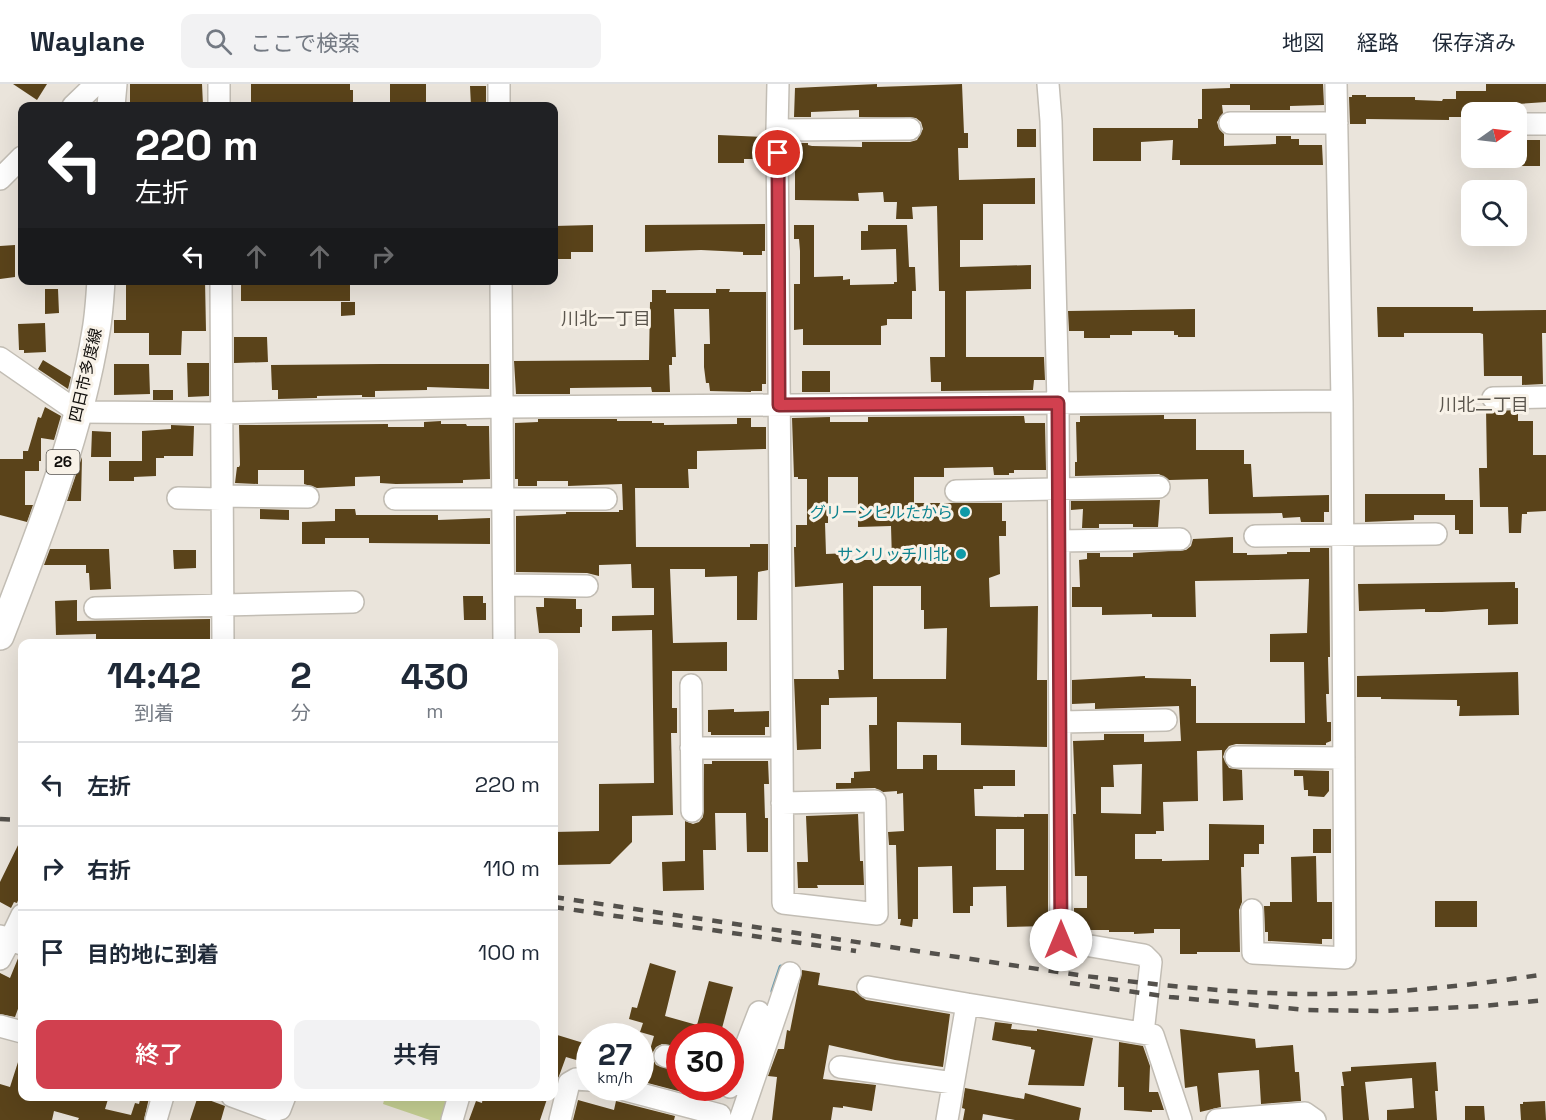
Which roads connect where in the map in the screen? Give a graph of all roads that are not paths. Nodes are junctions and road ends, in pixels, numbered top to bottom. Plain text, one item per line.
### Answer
1 (96, 84) edge
2 (113, 84) edge
3 (219, 84) edge
4 (499, 84) edge
5 (778, 84) edge
6 (1048, 84) edge
7 (1336, 84) edge
8 (77, 102) edge
9 (111, 102) edge
10 (219, 102) edge
11 (499, 102) edge
12 (1230, 123) dead end
13 (1337, 123) junction
14 (1527, 124) edge
15 (1546, 124) edge
16 (910, 129) dead end
17 (777, 130) junction
18 (18, 161) edge
19 (0, 179) edge
20 (100, 285) edge
21 (221, 285) edge
22 (501, 285) edge
23 (0, 358) edge
24 (1546, 397) edge
25 (1492, 398) dead end
26 (1342, 401) junction
27 (1058, 403) junction
28 (779, 405) junction
29 (501, 407) junction
30 (78, 412) junction
31 (222, 413) junction
32 (1159, 487) dead end
33 (1058, 489) junction
34 (956, 491) dead end
35 (221, 497) junction
36 (308, 497) dead end
37 (178, 498) dead end
38 (395, 499) dead end
39 (502, 499) junction
40 (606, 499) dead end
41 (1436, 534) dead end
42 (1342, 535) junction
43 (1255, 536) dead end
44 (1180, 539) dead end
45 (1059, 541) junction
46 (504, 585) junction
47 (586, 585) dead end
48 (353, 603) dead end
49 (223, 607) junction
50 (95, 608) dead end
51 (0, 636) edge
52 (223, 639) edge
53 (504, 639) edge
54 (691, 685) dead end
55 (1166, 720) dead end
56 (1059, 722) junction
57 (691, 748) junction
58 (782, 748) junction
59 (1236, 757) dead end
60 (1344, 758) junction
61 (782, 803) junction
62 (692, 811) dead end
63 (1252, 910) dead end
64 (18, 924) edge
65 (11, 940) edge
66 (0, 959) edge
67 (790, 973) dead end
68 (868, 987) dead end
69 (967, 1004) junction
70 (759, 1012) dead end
71 (0, 1026) edge
72 (18, 1031) edge
73 (1143, 1033) junction
74 (744, 1060) edge
75 (840, 1067) dead end
76 (744, 1073) edge
77 (576, 1078) edge
78 (953, 1083) junction
79 (162, 1101) edge
80 (246, 1101) edge
81 (283, 1101) edge
82 (458, 1101) edge
83 (156, 1120) edge
84 (452, 1120) edge
85 (560, 1120) edge
86 (947, 1120) edge
87 (1181, 1120) edge
88 (1217, 1120) edge
89 (1315, 1120) edge

1 - 8 street
2 - 9 main road
3 - 10 street
4 - 11 street
5 - 17 street
6 - 27 street
7 - 13 street
12 - 13 street
13 - 26 street
14 - 15 street
16 - 17 street
17 - 28 street
18 - 19 street
20 - 30 main road, 四日市多度線 / 26
21 - 31 street
22 - 29 street
23 - 30 street
24 - 25 street
26 - 27 street
26 - 42 street
27 - 28 street
27 - 33 street
28 - 29 street
28 - 58 street
29 - 31 street
29 - 39 street
30 - 31 street
30 - 51 main road, 四日市多度線 / 26
31 - 35 street
32 - 33 street
33 - 34 street
33 - 45 street
35 - 36 street
35 - 37 street
35 - 49 street
38 - 39 street
39 - 40 street
39 - 46 street
41 - 42 street
42 - 43 street
42 - 60 street
44 - 45 street
45 - 56 street
46 - 47 street
46 - 53 street
48 - 49 street
49 - 50 street
49 - 52 street
54 - 57 street
55 - 56 street
56 - 73 street
57 - 58 street
57 - 62 street
58 - 61 street
59 - 60 street
60 - 63 street
61 - 61 street
64 - 65 street
65 - 66 street
67 - 76 street
68 - 69 street
69 - 73 street
69 - 78 street
70 - 74 street
71 - 72 street
73 - 87 street
75 - 78 street
77 - 85 street
78 - 86 street
79 - 83 street
80 - 81 street
82 - 84 street
88 - 89 street

